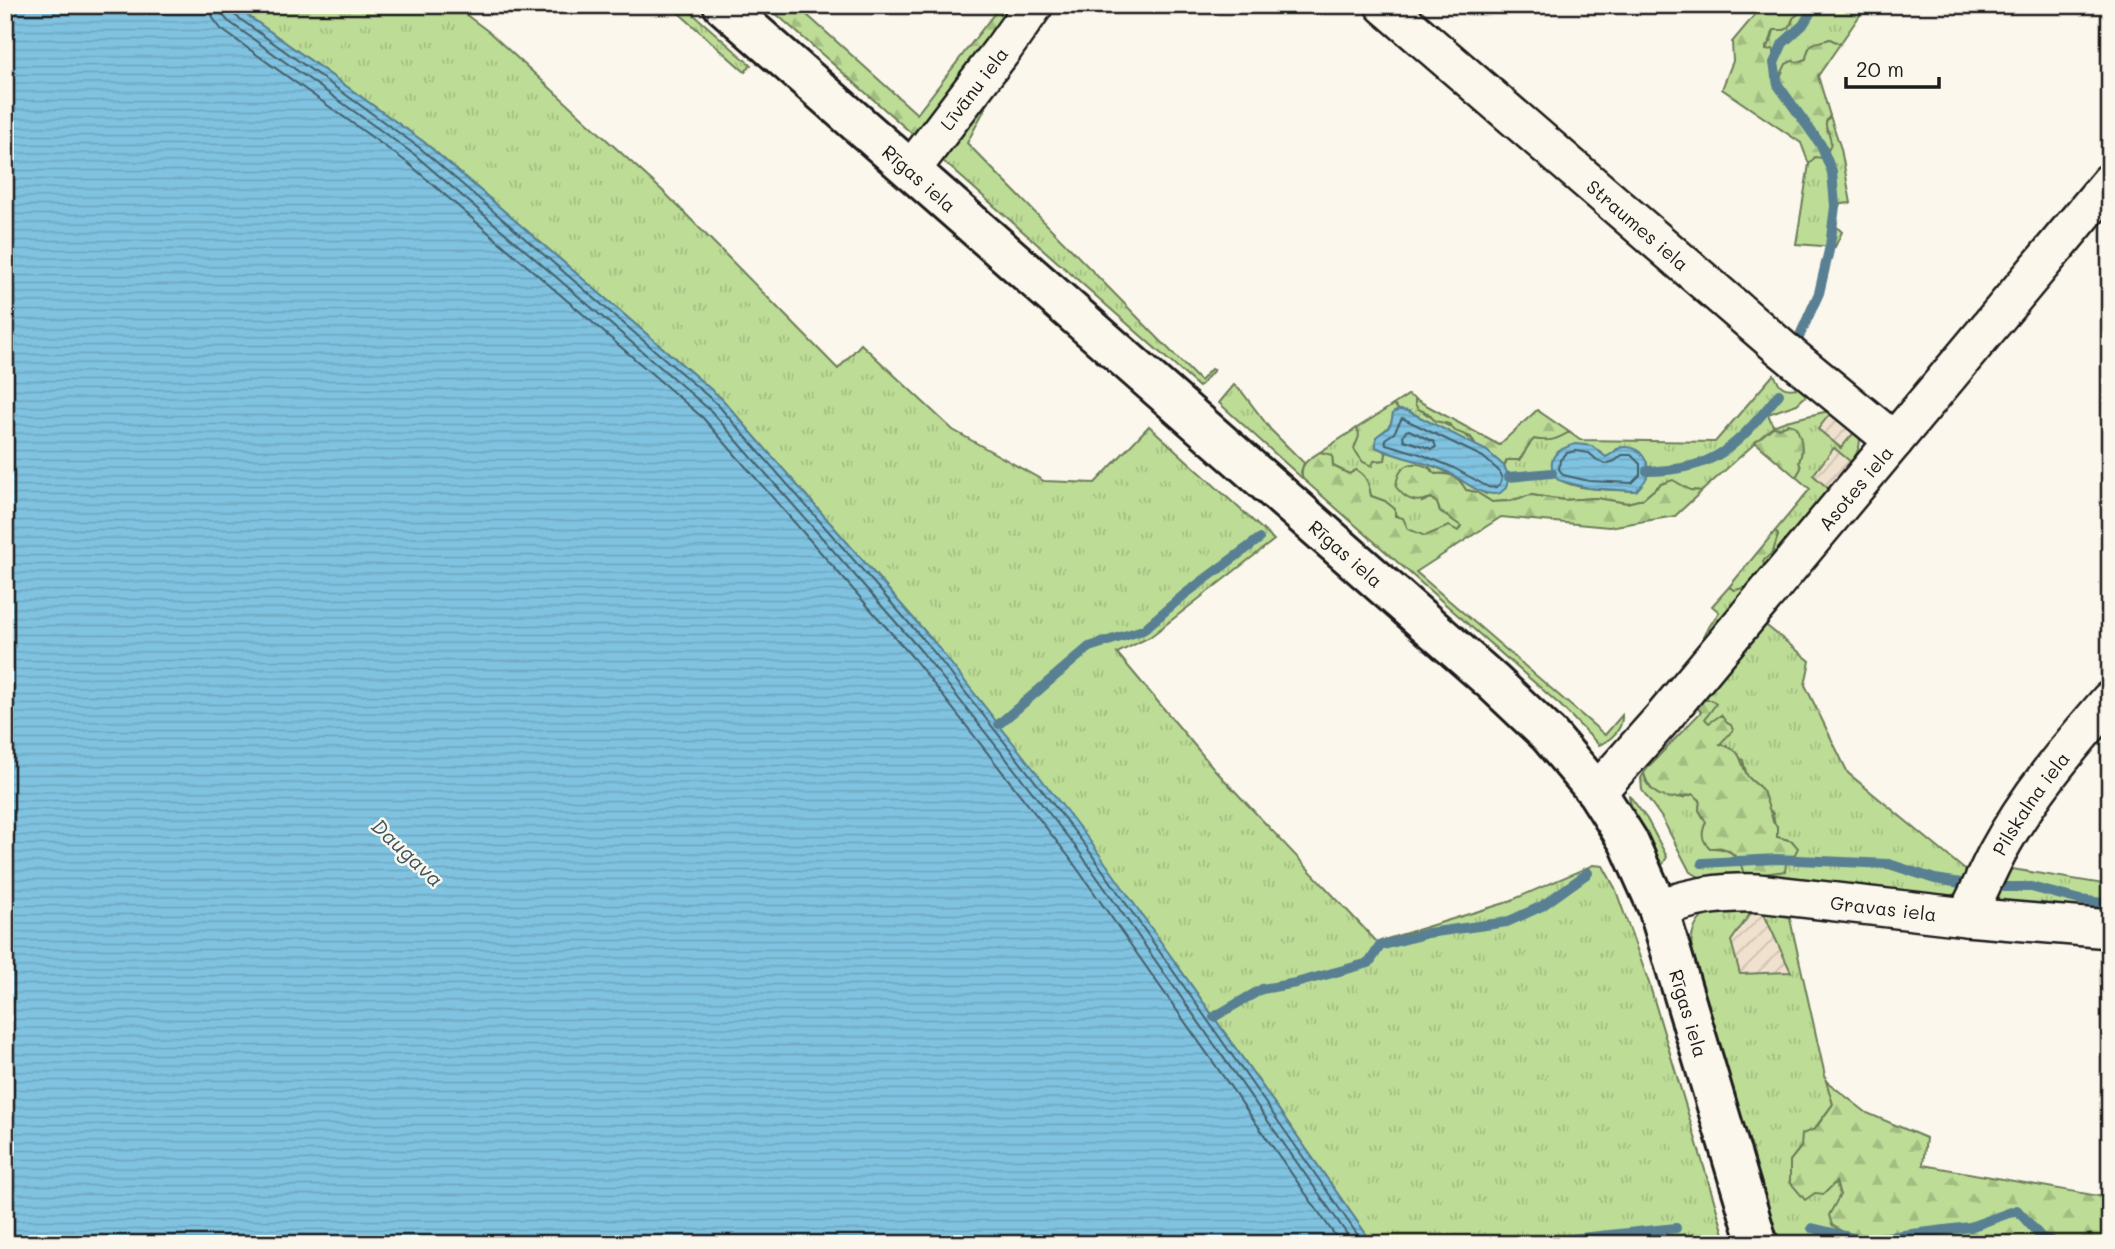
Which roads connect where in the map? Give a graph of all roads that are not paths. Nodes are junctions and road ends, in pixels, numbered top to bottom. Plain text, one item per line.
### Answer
1 (723, 5) edge
2 (1034, 5) edge
3 (1384, 5) edge
4 (911, 170) junction
5 (2110, 182) edge
6 (1894, 441) junction
7 (2110, 700) edge
8 (1597, 792) junction
9 (1658, 908) junction
10 (1966, 917) junction
11 (2110, 929) edge
12 (1758, 1244) edge

1 - 4 main road, Rīgas iela
2 - 4 street, Līvānu iela
3 - 6 street, Straumes iela
4 - 8 main road, Rīgas iela
5 - 6 street, Asotes iela
6 - 8 street, Asotes iela
7 - 10 street, Pilskalna iela
8 - 9 main road, Rīgas iela
9 - 10 street, Gravas iela
9 - 12 main road, Rīgas iela
10 - 11 street, Gravas iela

